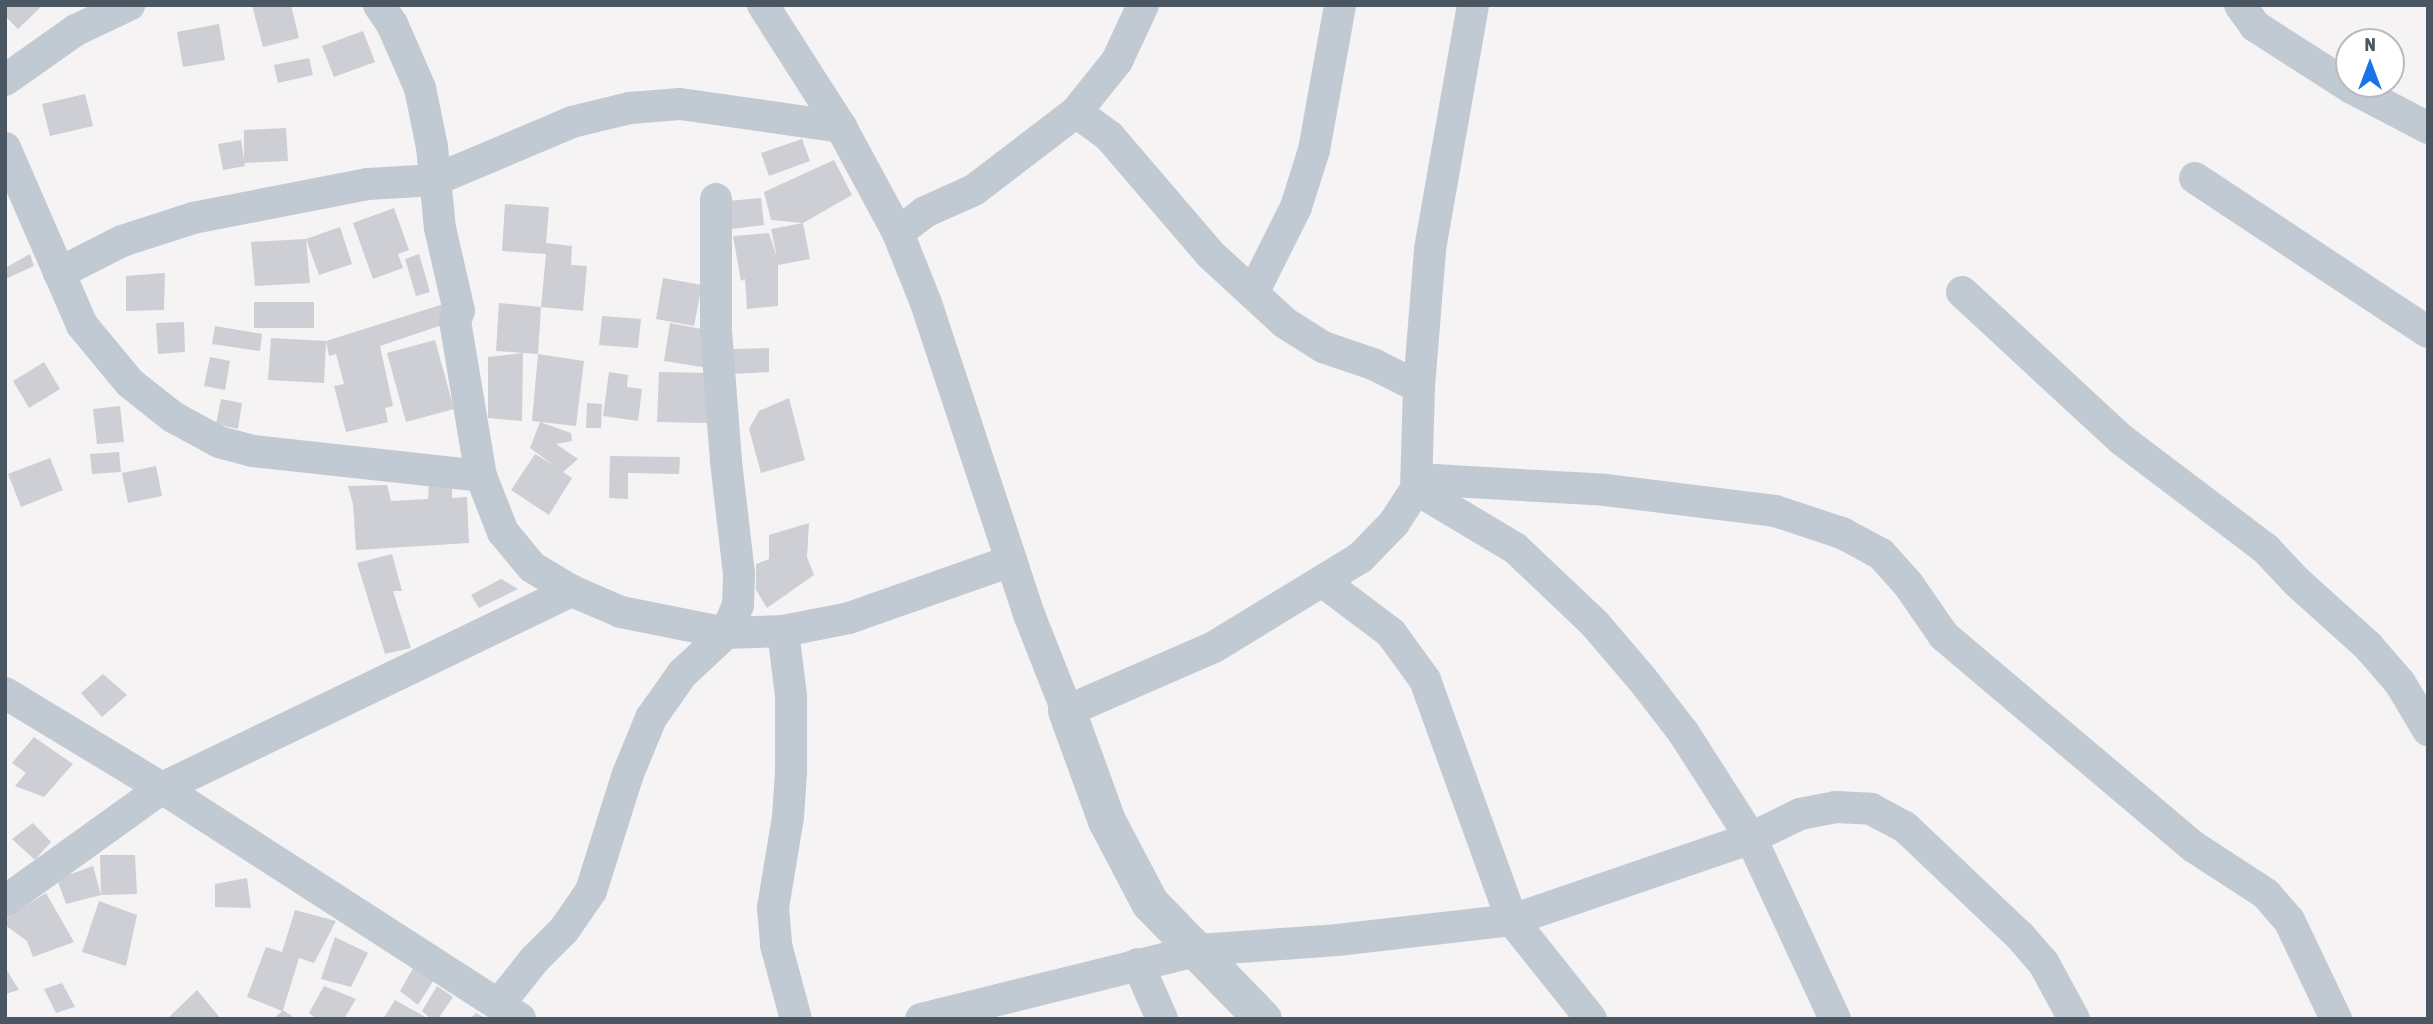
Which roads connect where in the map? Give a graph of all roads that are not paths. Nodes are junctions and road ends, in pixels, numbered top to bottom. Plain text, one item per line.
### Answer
1 (129, 5) edge
2 (379, 5) edge
3 (763, 5) edge
4 (1143, 5) edge
5 (1340, 5) edge
6 (1473, 5) edge
7 (2241, 5) edge
8 (5, 80) edge
9 (1076, 112) junction
10 (841, 127) junction
11 (2428, 128) edge
12 (5, 148) edge
13 (2195, 178) dead end
14 (435, 180) junction
15 (716, 200) dead end
16 (898, 233) junction
17 (59, 273) junction
18 (1962, 292) dead end
19 (1253, 293) junction
20 (2428, 332) edge
21 (1419, 387) junction
22 (481, 476) junction
23 (1416, 484) junction
24 (1011, 561) junction
25 (1322, 581) junction
26 (572, 591) junction
27 (783, 631) junction
28 (726, 633) junction
29 (5, 693) edge
30 (1067, 710) junction
31 (2428, 730) edge
32 (162, 788) junction
33 (1751, 838) junction
34 (5, 901) edge
35 (1512, 920) junction
36 (1199, 950) junction
37 (1138, 964) junction
38 (510, 1012) edge
39 (1833, 1018) edge
40 (796, 1019) edge
41 (921, 1019) edge
42 (1162, 1019) edge
43 (1263, 1019) edge
44 (1591, 1019) edge
45 (2074, 1019) edge
46 (2336, 1019) edge

1 - 8 street
2 - 14 street
3 - 10 street
4 - 9 street
5 - 19 street
6 - 21 street
7 - 11 street
9 - 16 street
9 - 19 street
10 - 14 street
10 - 16 street
12 - 17 street
13 - 20 street
14 - 17 street
14 - 22 street
15 - 28 street
16 - 24 street
17 - 22 street
18 - 31 street
19 - 21 street
21 - 23 street
22 - 26 street
23 - 25 street
23 - 33 street
23 - 46 street
24 - 27 street
24 - 30 street
25 - 30 street
25 - 35 street
26 - 28 street
26 - 32 street
27 - 28 street
27 - 40 street
28 - 38 street
29 - 32 street
30 - 36 street
32 - 34 street
32 - 38 street
33 - 35 street
33 - 39 street
33 - 45 street
35 - 36 street
35 - 44 street
36 - 37 street
36 - 43 street
37 - 41 street
37 - 42 street

